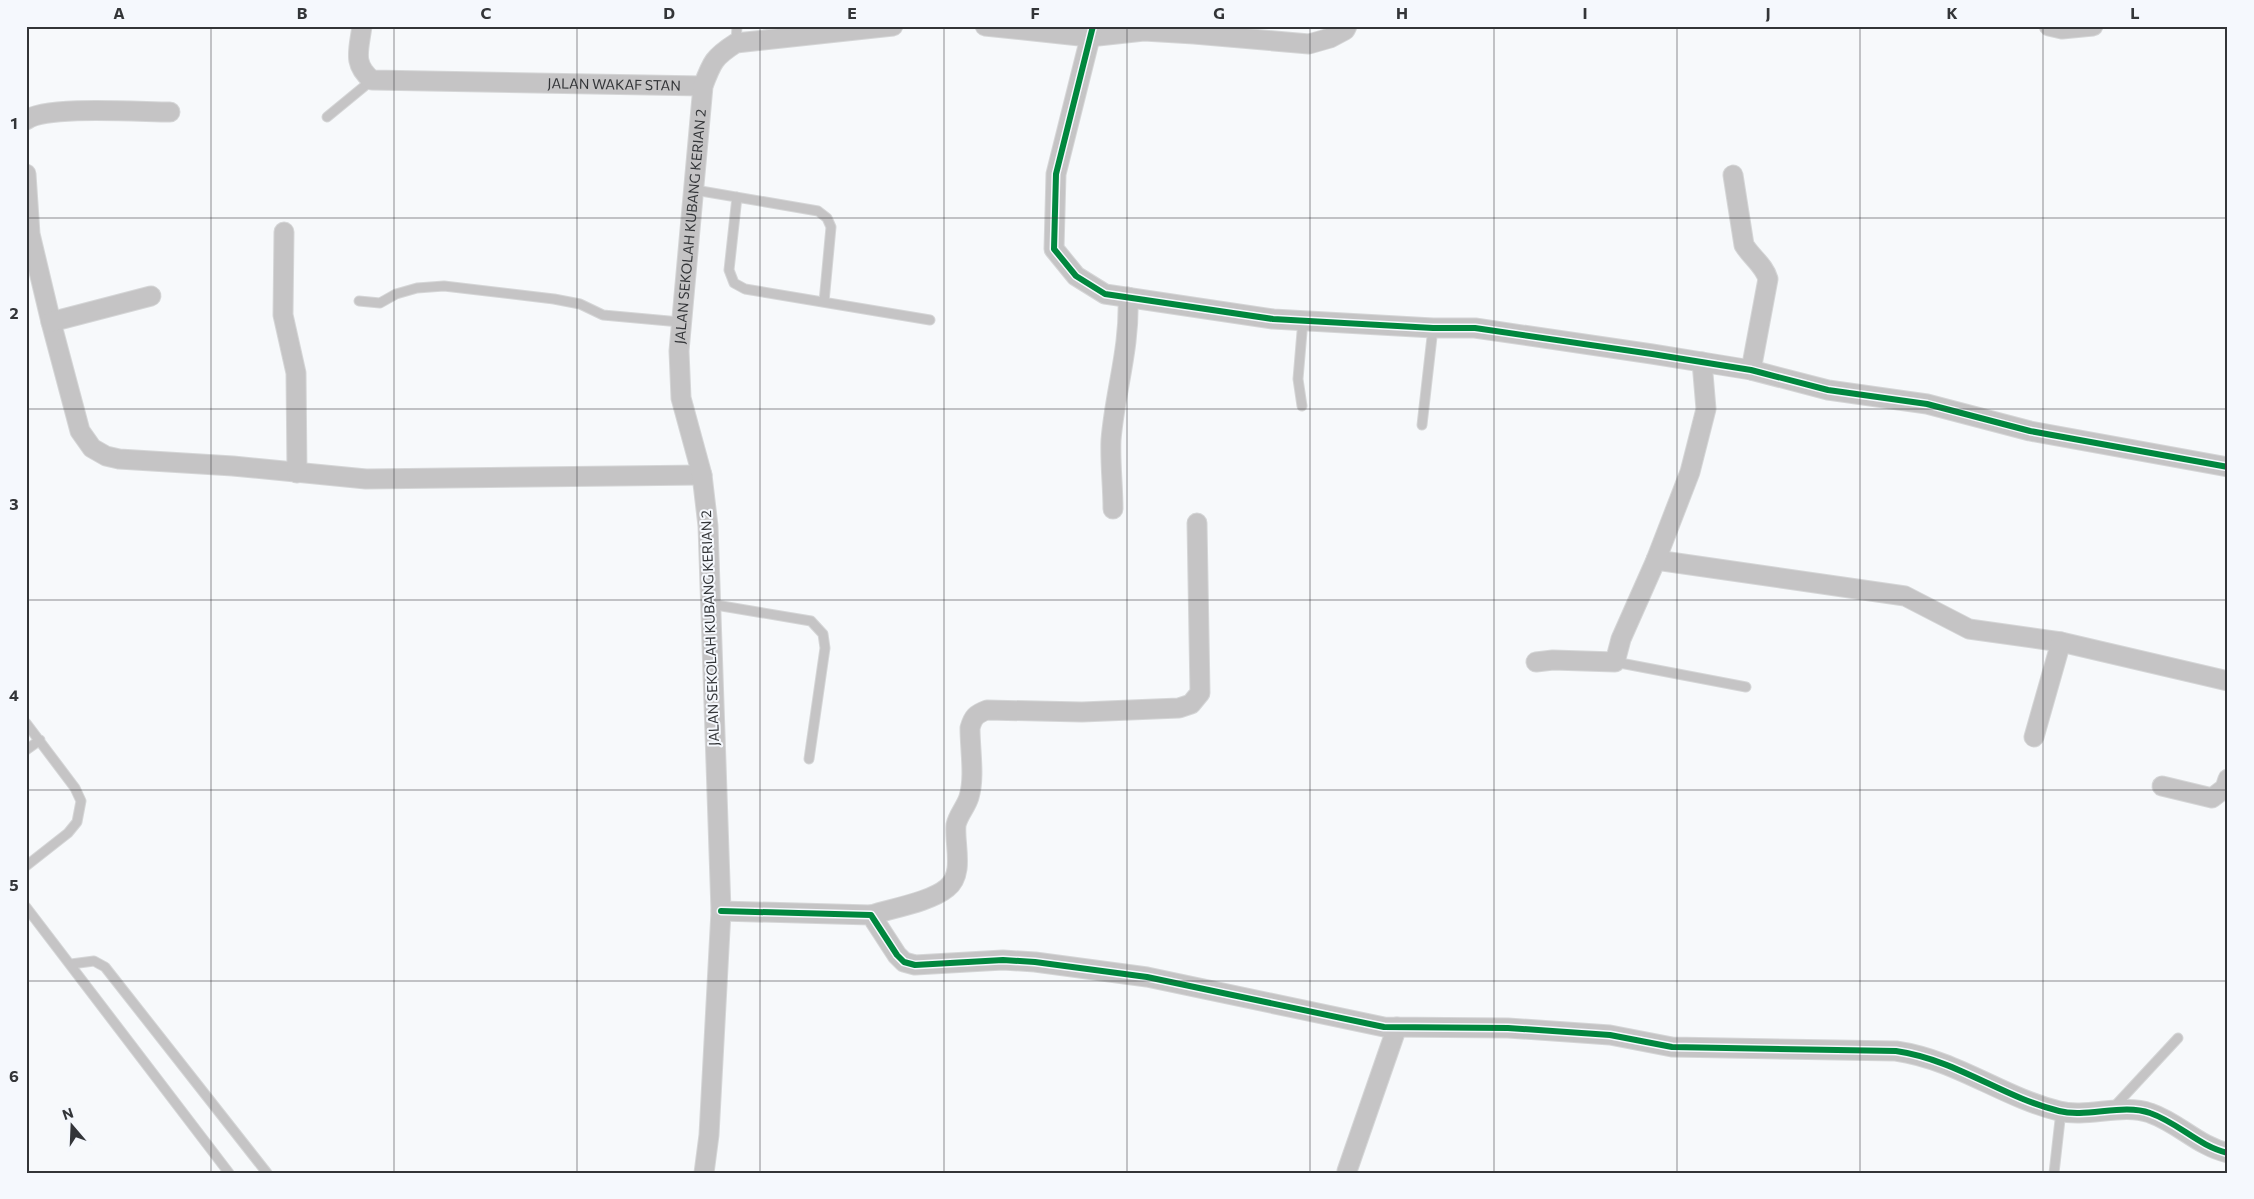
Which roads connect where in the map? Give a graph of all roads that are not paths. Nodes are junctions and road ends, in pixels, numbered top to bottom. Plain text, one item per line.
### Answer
1 (362, 26) edge
2 (893, 26) edge
3 (985, 26) edge
4 (1347, 26) edge
5 (2049, 26) edge
6 (2093, 26) edge
7 (1190, 30) edge
8 (1091, 32) edge
9 (737, 35) edge
10 (372, 80) junction
11 (703, 86) junction
12 (170, 112) dead end
13 (327, 117) dead end
14 (26, 120) edge
15 (26, 174) edge
16 (1733, 174) dead end
17 (695, 190) junction
18 (737, 197) junction
19 (284, 232) dead end
20 (151, 296) dead end
21 (1128, 297) junction
22 (359, 301) dead end
23 (824, 302) junction
24 (930, 320) dead end
25 (1303, 320) junction
26 (51, 322) junction
27 (680, 322) junction
28 (1433, 328) junction
29 (1702, 362) junction
30 (1751, 370) junction
31 (1302, 406) dead end
32 (1422, 425) dead end
33 (2228, 467) edge
34 (297, 473) junction
35 (702, 475) junction
36 (1113, 510) dead end
37 (1197, 523) dead end
38 (1656, 560) junction
39 (710, 604) junction
40 (2061, 642) junction
41 (1536, 662) dead end
42 (1615, 662) junction
43 (2228, 681) edge
44 (1746, 687) dead end
45 (26, 722) edge
46 (2034, 737) dead end
47 (40, 740) junction
48 (26, 750) edge
49 (809, 759) dead end
50 (2228, 779) edge
51 (2162, 786) dead end
52 (26, 866) edge
53 (26, 907) edge
54 (721, 911) junction
55 (872, 915) junction
56 (71, 964) junction
57 (1397, 1027) junction
58 (2178, 1038) dead end
59 (2111, 1110) junction
60 (2061, 1112) junction
61 (2228, 1153) edge
62 (1347, 1171) dead end
63 (229, 1173) edge
64 (266, 1173) edge
65 (704, 1173) edge
66 (2054, 1173) edge

1 - 10 street
2 - 9 street
3 - 8 street
4 - 7 street
5 - 6 street
7 - 8 street
8 - 21 street
9 - 11 street
10 - 11 street, JALAN WAKAF STAN
10 - 13 lane
11 - 17 street, JALAN SEKOLAH KUBANG KERIAN 2
12 - 14 street
15 - 26 street
16 - 30 street
17 - 18 lane
17 - 27 street, JALAN SEKOLAH KUBANG KERIAN 2
18 - 23 lane
18 - 23 lane
19 - 34 street
20 - 26 street
21 - 25 street
21 - 36 street
22 - 27 lane
23 - 24 lane
25 - 28 street
25 - 31 lane
26 - 34 street
27 - 35 street, JALAN SEKOLAH KUBANG KERIAN 2
28 - 29 street
28 - 32 lane
29 - 30 street
29 - 38 street
30 - 33 street
34 - 35 street
35 - 39 street, JALAN SEKOLAH KUBANG KERIAN 2
37 - 55 street
38 - 40 street
38 - 42 street
39 - 49 lane
39 - 54 street, JALAN SEKOLAH KUBANG KERIAN 2
40 - 43 street
40 - 46 street
41 - 42 street
42 - 44 lane
45 - 47 lane
47 - 48 lane
47 - 52 lane
50 - 51 street
53 - 56 lane
54 - 55 street
54 - 65 street, JALAN SEKOLAH KUBANG KERIAN 2
55 - 57 street
56 - 63 lane
56 - 64 lane
57 - 60 street
57 - 62 street
58 - 59 lane
59 - 60 street
59 - 61 street
60 - 66 lane

